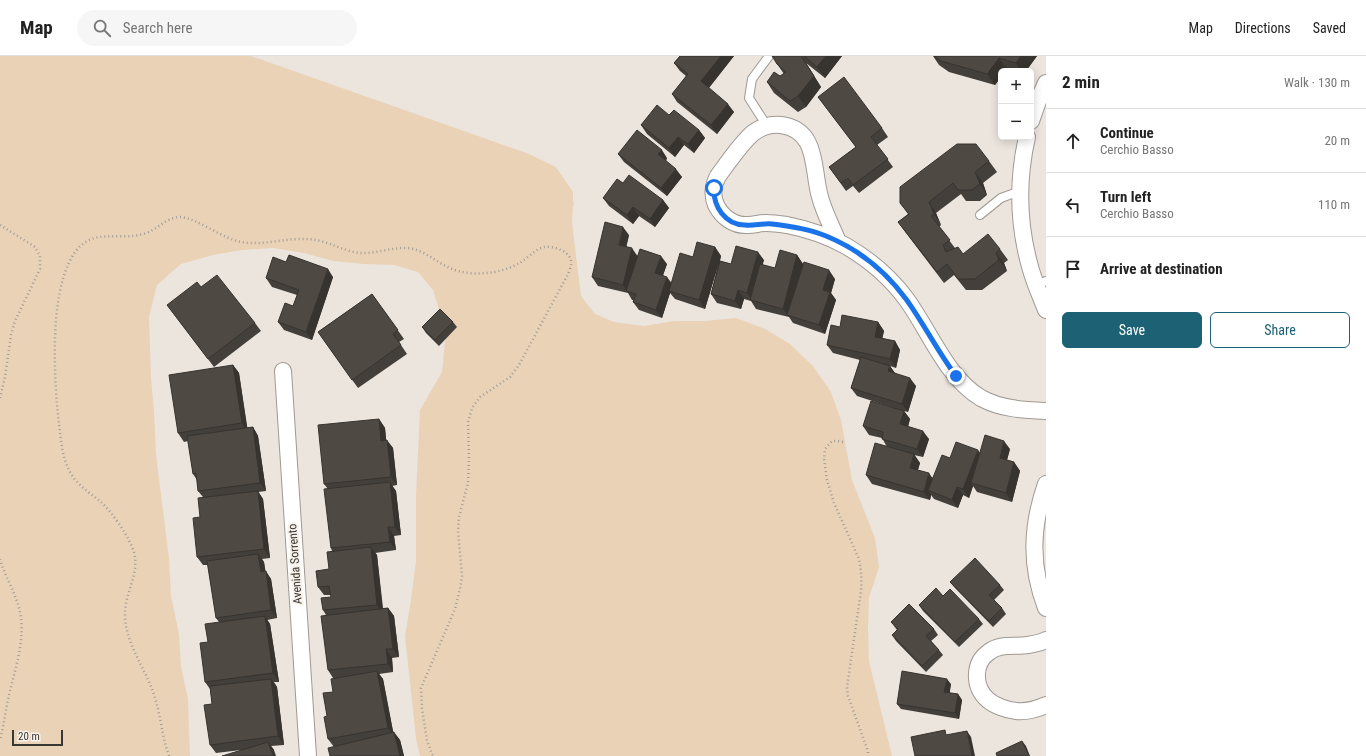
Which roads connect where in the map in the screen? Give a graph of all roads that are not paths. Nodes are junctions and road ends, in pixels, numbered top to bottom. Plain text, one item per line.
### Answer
1 (769, 56) edge
2 (1046, 83) edge
3 (1034, 112) edge
4 (767, 126) junction
5 (1026, 140) edge
6 (1020, 191) junction
7 (980, 215) dead end
8 (838, 242) junction
9 (1041, 283) edge
10 (1046, 310) edge
11 (284, 371) dead end
12 (1046, 411) edge
13 (1046, 484) edge
14 (1046, 608) edge
15 (1046, 640) edge
16 (1046, 705) edge
17 (308, 756) edge

1 - 4 lane
2 - 3 street
4 - 8 street
4 - 8 street
5 - 6 street
6 - 7 lane
6 - 9 street
8 - 12 street
9 - 10 street
11 - 17 street, Avenida Sorrento
13 - 14 street
15 - 16 street

